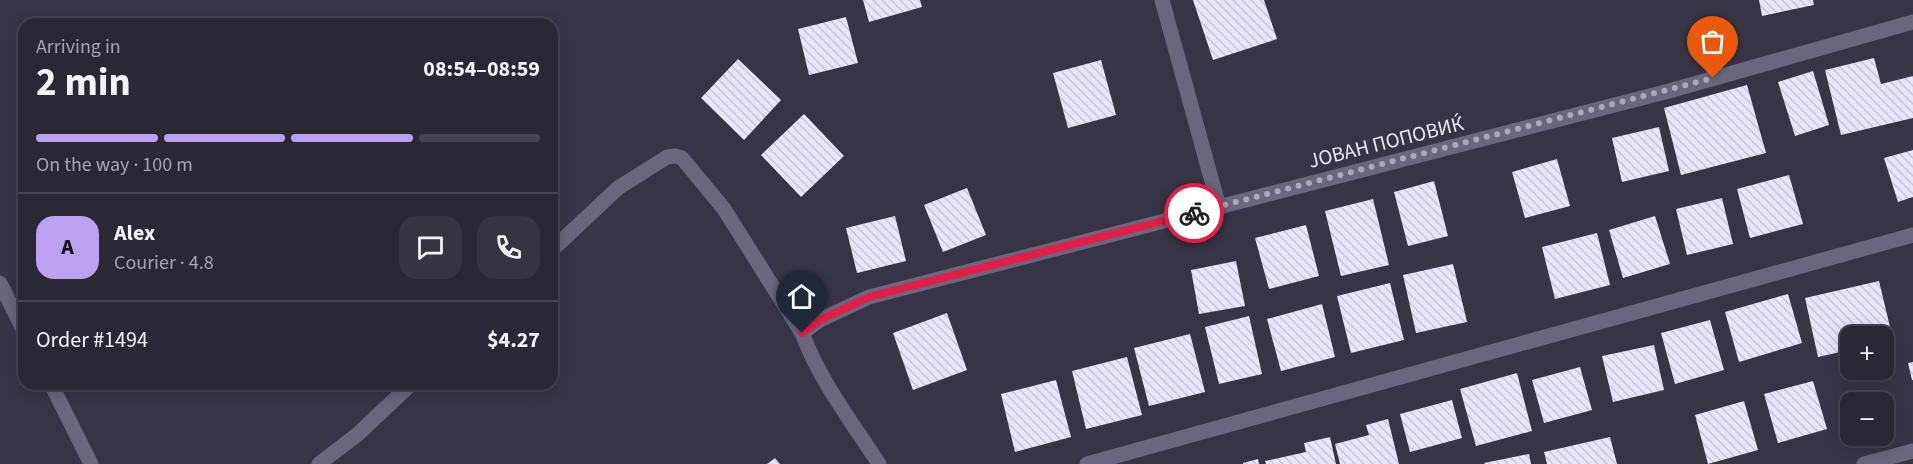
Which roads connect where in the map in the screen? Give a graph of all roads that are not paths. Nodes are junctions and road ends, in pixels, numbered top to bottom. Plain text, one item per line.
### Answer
1 (1162, 0) edge
2 (1913, 22) edge
3 (1219, 207) junction
4 (1913, 235) edge
5 (558, 244) edge
6 (0, 283) edge
7 (18, 319) edge
8 (802, 333) junction
9 (54, 390) edge
10 (405, 390) edge
11 (1913, 450) edge
12 (91, 464) edge
13 (319, 464) edge
14 (879, 464) edge
15 (1087, 464) edge
16 (1864, 464) edge

1 - 3 street
2 - 3 street, ЈОВАН ПОПОВИЌ
3 - 8 street, ЈОВАН ПОПОВИЌ
4 - 15 street
5 - 8 street
6 - 7 street
8 - 14 street
9 - 12 street
10 - 13 street
11 - 16 street

